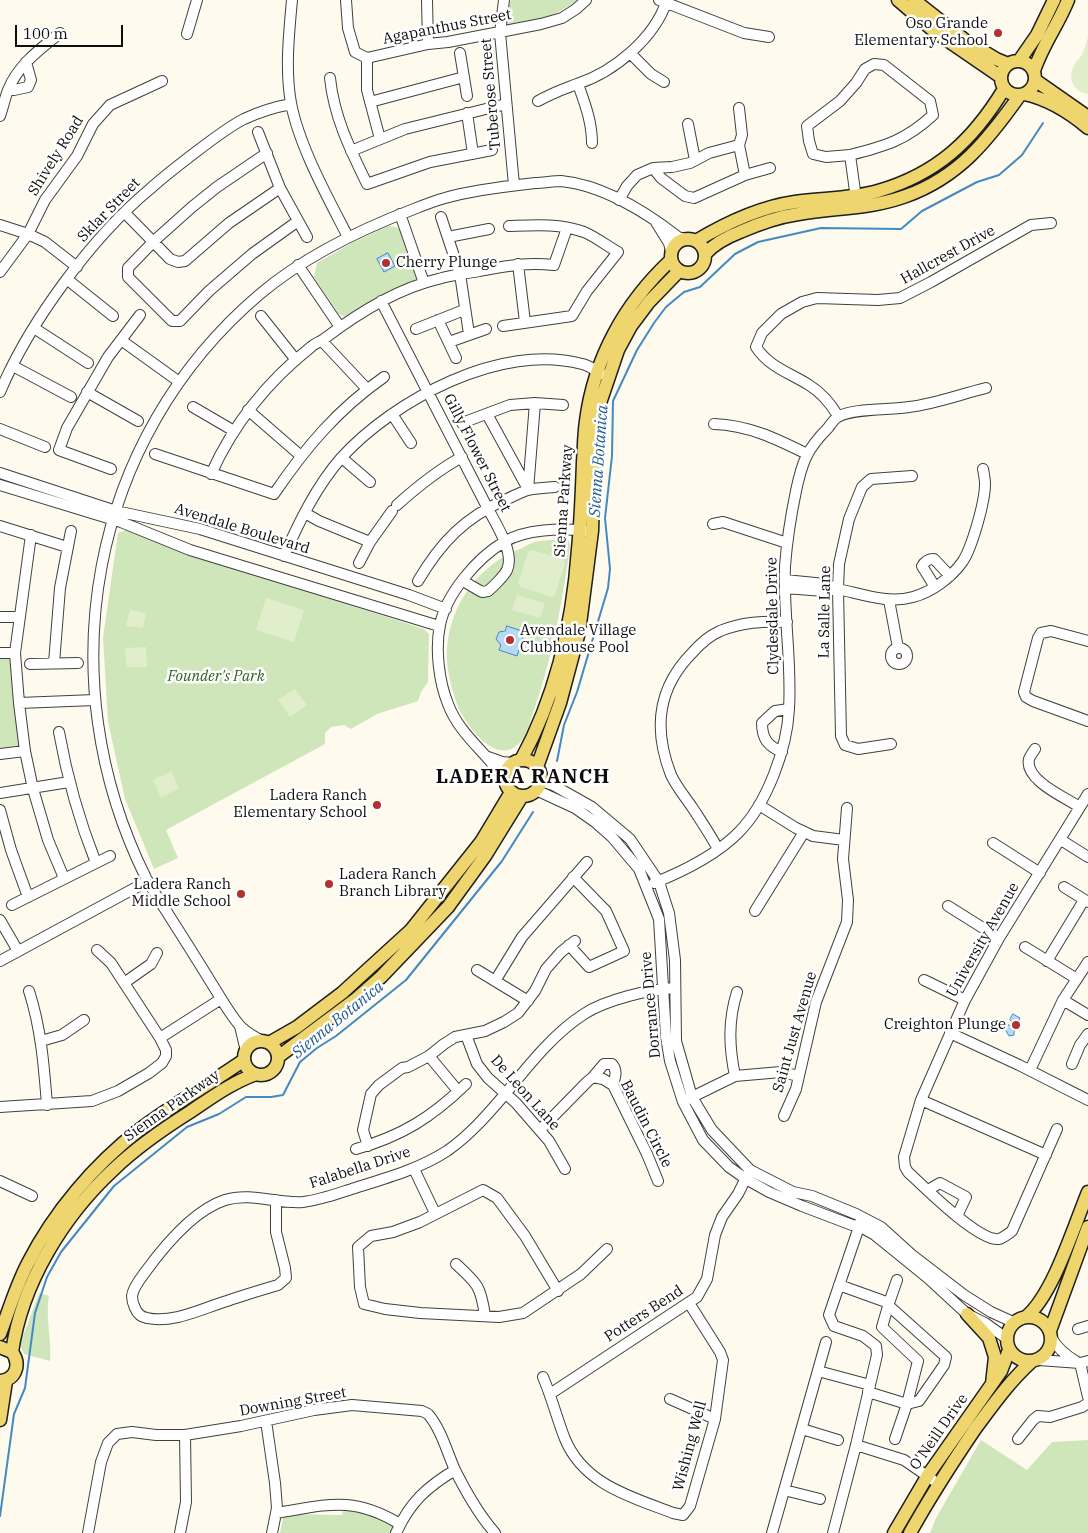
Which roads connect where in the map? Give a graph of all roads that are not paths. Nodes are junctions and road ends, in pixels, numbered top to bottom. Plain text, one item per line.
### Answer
1 (197, 0) edge
2 (292, 0) edge
3 (346, 0) edge
4 (426, 0) edge
5 (504, 0) edge
6 (586, 0) edge
7 (898, 0) edge
8 (914, 0) edge
9 (1054, 0) edge
10 (1068, 0) edge
11 (664, 1) edge
12 (60, 33) dead end
13 (500, 33) junction
14 (186, 34) dead end
15 (768, 37) dead end
16 (428, 44) junction
17 (460, 53) dead end
18 (630, 53) junction
19 (367, 58) junction
20 (26, 62) junction
21 (1014, 62) junction
22 (464, 76) junction
23 (1034, 76) junction
24 (330, 78) dead end
25 (162, 81) dead end
26 (664, 82) dead end
27 (1002, 83) junction
28 (578, 84) junction
29 (9, 89) junction
30 (1022, 95) junction
31 (467, 96) dead end
32 (538, 101) dead end
33 (370, 102) junction
34 (291, 104) junction
35 (506, 104) junction
36 (739, 108) dead end
37 (468, 113) junction
38 (0, 116) edge
39 (1088, 117) edge
40 (688, 124) dead end
41 (1088, 128) edge
42 (258, 132) dead end
43 (380, 139) junction
44 (592, 143) dead end
45 (739, 145) junction
46 (492, 150) dead end
47 (351, 151) junction
48 (267, 153) junction
49 (473, 154) junction
50 (850, 154) junction
51 (695, 160) junction
52 (652, 168) junction
53 (770, 168) dead end
54 (744, 175) junction
55 (514, 185) junction
56 (280, 188) junction
57 (852, 196) junction
58 (619, 200) junction
59 (125, 213) junction
60 (400, 214) junction
61 (798, 214) junction
62 (441, 217) dead end
63 (298, 221) junction
64 (655, 222) junction
65 (1052, 223) dead end
66 (0, 225) edge
67 (509, 226) dead end
68 (566, 228) junction
69 (489, 229) dead end
70 (28, 234) junction
71 (307, 237) dead end
72 (348, 237) junction
73 (448, 237) junction
74 (691, 240) junction
75 (154, 241) junction
76 (705, 254) junction
77 (671, 256) junction
78 (518, 264) junction
79 (298, 265) junction
80 (77, 267) junction
81 (0, 272) edge
82 (679, 272) junction
83 (460, 274) junction
84 (68, 280) junction
85 (424, 283) junction
86 (381, 301) junction
87 (464, 310) junction
88 (140, 315) dead end
89 (113, 316) dead end
90 (261, 316) dead end
91 (438, 320) junction
92 (525, 322) junction
93 (503, 326) dead end
94 (340, 327) junction
95 (34, 328) junction
96 (416, 329) dead end
97 (486, 329) dead end
98 (469, 334) junction
99 (121, 340) junction
100 (322, 341) junction
101 (449, 342) junction
102 (456, 358) dead end
103 (296, 360) junction
104 (88, 363) dead end
105 (13, 366) junction
106 (602, 374) junction
107 (384, 377) dead end
108 (178, 381) junction
109 (986, 388) dead end
110 (367, 389) junction
111 (429, 391) junction
112 (0, 392) edge
113 (87, 392) junction
114 (71, 397) dead end
115 (535, 403) junction
116 (563, 405) dead end
117 (193, 407) dead end
118 (248, 410) junction
119 (392, 414) junction
120 (487, 414) junction
121 (838, 416) junction
122 (138, 421) dead end
123 (462, 423) dead end
124 (714, 424) dead end
125 (0, 429) edge
126 (234, 431) junction
127 (411, 443) dead end
128 (46, 447) dead end
129 (155, 454) dead end
130 (807, 454) junction
131 (301, 456) junction
132 (462, 457) junction
133 (342, 458) junction
134 (111, 469) dead end
135 (983, 469) dead end
136 (0, 473) edge
137 (211, 474) junction
138 (912, 476) dead end
139 (370, 482) dead end
140 (0, 485) edge
141 (555, 487) dead end
142 (528, 490) junction
143 (488, 507) junction
144 (305, 513) junction
145 (115, 515) junction
146 (713, 524) dead end
147 (0, 526) edge
148 (585, 530) junction
149 (71, 531) dead end
150 (32, 535) junction
151 (370, 542) junction
152 (504, 542) junction
153 (787, 543) junction
154 (67, 546) junction
155 (284, 556) junction
156 (359, 563) dead end
157 (950, 576) junction
158 (418, 581) dead end
159 (463, 581) junction
160 (785, 584) junction
161 (935, 587) junction
162 (838, 589) junction
163 (889, 600) junction
164 (446, 609) junction
165 (0, 617) edge
166 (19, 617) junction
167 (787, 622) junction
168 (439, 626) junction
169 (1088, 641) edge
170 (898, 648) dead end
171 (0, 653) edge
172 (16, 653) junction
173 (54, 663) junction
174 (78, 663) dead end
175 (30, 664) dead end
176 (94, 700) junction
177 (19, 703) junction
178 (789, 709) junction
179 (1088, 721) edge
180 (59, 732) dead end
181 (891, 744) dead end
182 (1035, 749) dead end
183 (25, 751) junction
184 (782, 752) junction
185 (0, 754) edge
186 (488, 757) junction
187 (517, 761) junction
188 (537, 766) junction
189 (505, 780) junction
190 (69, 782) junction
191 (538, 786) junction
192 (33, 789) junction
193 (0, 793) edge
194 (516, 794) junction
195 (1088, 794) edge
196 (759, 805) junction
197 (1080, 807) junction
198 (847, 808) dead end
199 (0, 810) edge
200 (804, 832) junction
201 (844, 840) junction
202 (1061, 840) junction
203 (992, 843) dead end
204 (718, 849) junction
205 (110, 856) dead end
206 (1088, 857) edge
207 (96, 862) junction
208 (587, 862) dead end
209 (1040, 873) junction
210 (573, 876) junction
211 (64, 878) junction
212 (148, 881) junction
213 (659, 882) junction
214 (647, 887) junction
215 (1064, 887) dead end
216 (28, 897) junction
217 (1086, 901) edge
218 (12, 905) dead end
219 (948, 906) dead end
220 (755, 911) dead end
221 (0, 920) edge
222 (999, 938) junction
223 (1025, 947) dead end
224 (97, 950) dead end
225 (18, 951) junction
226 (157, 953) dead end
227 (0, 961) edge
228 (1047, 961) junction
229 (1088, 962) edge
230 (477, 970) dead end
231 (1077, 979) junction
232 (924, 980) dead end
233 (495, 981) junction
234 (124, 983) junction
235 (664, 988) junction
236 (675, 988) junction
237 (29, 991) dead end
238 (737, 992) dead end
239 (221, 999) junction
240 (965, 1000) junction
241 (1063, 1000) junction
242 (528, 1001) junction
243 (1088, 1015) edge
244 (84, 1020) dead end
245 (240, 1026) junction
246 (950, 1033) junction
247 (466, 1034) junction
248 (1088, 1034) edge
249 (160, 1038) junction
250 (41, 1041) junction
251 (266, 1042) junction
252 (1084, 1047) edge
253 (245, 1055) junction
254 (278, 1057) junction
255 (422, 1063) junction
256 (1072, 1064) dead end
257 (1030, 1070) junction
258 (256, 1074) junction
259 (735, 1076) junction
260 (799, 1076) junction
261 (594, 1077) junction
262 (466, 1084) dead end
263 (613, 1085) junction
264 (458, 1091) junction
265 (505, 1094) junction
266 (688, 1099) junction
267 (920, 1100) junction
268 (1088, 1100) edge
269 (47, 1105) junction
270 (0, 1107) edge
271 (784, 1116) dead end
272 (1057, 1129) dead end
273 (540, 1130) junction
274 (368, 1146) junction
275 (356, 1149) dead end
276 (1046, 1155) junction
277 (414, 1169) junction
278 (565, 1169) dead end
279 (748, 1175) junction
280 (0, 1181) edge
281 (658, 1181) dead end
282 (928, 1190) junction
283 (1088, 1192) edge
284 (32, 1196) dead end
285 (276, 1200) junction
286 (436, 1213) junction
287 (958, 1216) junction
288 (861, 1222) junction
289 (1088, 1227) edge
290 (607, 1249) dead end
291 (456, 1264) dead end
292 (897, 1280) dead end
293 (839, 1285) junction
294 (558, 1291) junction
295 (689, 1303) junction
296 (889, 1305) junction
297 (967, 1314) junction
298 (485, 1316) junction
299 (1026, 1317) junction
300 (1013, 1322) junction
301 (0, 1334) edge
302 (1050, 1334) junction
303 (826, 1342) dead end
304 (1008, 1344) junction
305 (6, 1350) edge
306 (1035, 1361) junction
307 (1084, 1362) edge
308 (818, 1371) junction
309 (543, 1377) dead end
310 (3, 1381) edge
311 (992, 1385) junction
312 (869, 1388) junction
313 (550, 1394) junction
314 (1088, 1397) edge
315 (670, 1399) dead end
316 (1088, 1403) edge
317 (907, 1404) junction
318 (715, 1418) junction
319 (0, 1420) edge
320 (266, 1421) junction
321 (802, 1430) junction
322 (186, 1436) junction
323 (895, 1439) dead end
324 (1018, 1439) dead end
325 (838, 1440) dead end
326 (856, 1445) junction
327 (455, 1470) junction
328 (928, 1475) junction
329 (938, 1484) junction
330 (784, 1490) junction
331 (820, 1500) dead end
332 (276, 1512) junction
333 (398, 1528) edge
334 (88, 1533) edge
335 (180, 1533) edge
336 (272, 1533) edge
337 (495, 1533) edge
338 (772, 1533) edge
339 (833, 1533) edge
340 (894, 1533) edge
341 (910, 1533) edge

1 - 14 street
2 - 34 street
3 - 19 street
4 - 16 street
5 - 13 street, Tuberose Street
6 - 13 street, Agapanthus Street
7 - 27 main road
8 - 21 main road
9 - 21 main road
10 - 23 main road
11 - 15 street
11 - 18 street
12 - 20 street
13 - 16 street, Agapanthus Street
13 - 35 street, Tuberose Street
16 - 19 street, Agapanthus Street
17 - 22 street
18 - 26 street
18 - 28 street
19 - 33 street
20 - 29 street
20 - 29 street
21 - 23 main road
21 - 27 main road
22 - 31 street
22 - 33 street
23 - 30 main road
23 - 39 main road
24 - 47 street
25 - 70 street, Shively Road
27 - 30 main road
27 - 57 main road, Sienna Parkway
28 - 32 street
28 - 44 street
29 - 38 street
30 - 41 main road
30 - 61 main road
33 - 43 street
34 - 59 street, Sklar Street
34 - 72 street
35 - 37 street
35 - 55 street, Tuberose Street
36 - 45 street
37 - 43 street
37 - 49 street
40 - 51 street
42 - 48 street
43 - 47 street
45 - 51 street
45 - 54 street
46 - 49 street
47 - 49 street
48 - 56 street
48 - 75 street
50 - 50 street
50 - 57 street
51 - 52 street
52 - 54 street
52 - 58 street
53 - 54 street
55 - 58 street
55 - 60 street
56 - 63 street
56 - 75 street
57 - 61 main road
57 - 74 main road, Sienna Parkway
58 - 64 street
59 - 75 street
59 - 80 street, Sklar Street
60 - 72 street
60 - 85 street
61 - 76 main road
62 - 73 street
63 - 71 street
63 - 75 street
64 - 74 street
64 - 77 street
65 - 121 street, Hallcrest Drive
66 - 70 street
67 - 68 street
68 - 78 street
68 - 92 street
69 - 73 street
70 - 80 street
70 - 81 street, Shively Road
72 - 79 street
73 - 83 street
74 - 76 main road
74 - 77 main road, Sienna Parkway
76 - 82 main road
77 - 82 main road
77 - 106 main road, Sienna Parkway
78 - 83 street
78 - 92 street
79 - 94 street
79 - 108 street
80 - 84 street, Sklar Street
82 - 106 main road, Sienna Parkway
83 - 85 street
83 - 87 street
84 - 89 street
84 - 95 street, Sklar Street
85 - 86 street
86 - 94 street
86 - 111 street, Gilly Flower Street
87 - 91 street
87 - 98 street
88 - 99 street
90 - 103 street
91 - 96 street
91 - 101 street
92 - 93 street
94 - 100 street
95 - 104 street
95 - 105 street, Sklar Street
97 - 98 street
98 - 101 street
99 - 108 street
99 - 113 street
100 - 103 street
100 - 110 street
101 - 102 street
103 - 118 street
105 - 112 street, Sklar Street
105 - 114 street
106 - 111 street
106 - 148 main road, Sienna Parkway
107 - 110 street
108 - 145 street
109 - 121 street
110 - 131 street
111 - 119 street
111 - 132 street, Gilly Flower Street
113 - 122 street
113 - 134 street
115 - 116 street
115 - 120 street
115 - 142 street
117 - 126 street
118 - 126 street
118 - 131 street
119 - 127 street
119 - 133 street
120 - 123 street
120 - 142 street
121 - 130 street, Clydesdale Drive
124 - 130 street
125 - 128 street
126 - 137 street
129 - 137 street
130 - 153 street, Clydesdale Drive
131 - 137 street
132 - 143 street, Gilly Flower Street
132 - 151 street
133 - 139 street
133 - 144 street
135 - 157 street
136 - 145 street, Avendale Boulevard
138 - 162 street, La Salle Lane
140 - 145 street, Avendale Boulevard
141 - 142 street
142 - 143 street
143 - 152 street, Gilly Flower Street
143 - 158 street
144 - 151 street
144 - 155 street
145 - 155 street, Avendale Boulevard
145 - 168 street, Avendale Boulevard
145 - 176 street
146 - 153 street
147 - 150 street
148 - 152 street
148 - 187 main road, Sienna Parkway
148 - 188 main road, Sienna Parkway
149 - 154 street
150 - 154 street
150 - 166 street
151 - 156 street
152 - 159 street
152 - 159 street, Gilly Flower Street
153 - 160 street, Clydesdale Drive
154 - 173 street
155 - 164 street, Avendale Boulevard
157 - 161 street
157 - 161 street
159 - 164 street
160 - 162 street
160 - 167 street, Clydesdale Drive
161 - 163 street
162 - 163 street
162 - 181 street, La Salle Lane
163 - 170 street
164 - 168 street
165 - 166 street
166 - 172 street
167 - 178 street, Clydesdale Drive
167 - 204 street
168 - 186 street
169 - 179 street
171 - 172 street
172 - 177 street
173 - 174 street
173 - 175 street
176 - 177 street
176 - 212 street
177 - 183 street
178 - 184 street, Clydesdale Drive
178 - 184 street
180 - 190 street
182 - 197 street
183 - 185 street
183 - 192 street
184 - 196 street, Clydesdale Drive
186 - 187 street
186 - 189 street
187 - 188 main road
187 - 189 main road, Sienna Parkway
188 - 191 main road
189 - 194 main road
190 - 192 street
190 - 207 street
191 - 194 main road
191 - 213 street, Dorrance Drive
191 - 214 street, Dorrance Drive
192 - 193 street
192 - 211 street
194 - 251 main road, Sienna Parkway
194 - 254 main road, Sienna Parkway
195 - 197 street, University Avenue
196 - 200 street
196 - 204 street, Clydesdale Drive
197 - 202 street, University Avenue
198 - 201 street, Saint Just Avenue
199 - 216 street
200 - 201 street
200 - 220 street
201 - 260 street, Saint Just Avenue
202 - 206 street
202 - 209 street, University Avenue
203 - 209 street
204 - 213 street, Clydesdale Drive
205 - 207 street
207 - 211 street
208 - 210 street
209 - 222 street, University Avenue
210 - 233 street
210 - 242 street
211 - 216 street
212 - 225 street
212 - 239 street
213 - 214 street, Clydesdale Drive
213 - 236 street, Dorrance Drive
214 - 235 street, Dorrance Drive
215 - 217 street
216 - 218 street
217 - 228 street
219 - 222 street
221 - 225 street
222 - 240 street, University Avenue
223 - 228 street
224 - 234 street
225 - 227 street
226 - 234 street
228 - 231 street
229 - 231 street
230 - 233 street
231 - 241 street
232 - 240 street
233 - 242 street
234 - 249 street
235 - 236 street, Falabella Drive
235 - 265 street, Falabella Drive
235 - 266 street, Dorrance Drive
236 - 266 street, Dorrance Drive
237 - 250 street
238 - 259 street
239 - 245 street
239 - 249 street
240 - 246 street, University Avenue
241 - 243 street
241 - 257 street
242 - 247 street
244 - 250 street
245 - 251 street
245 - 253 street
246 - 257 street
246 - 267 street, University Avenue
247 - 255 street
247 - 265 street, De Leon Lane
248 - 252 street
249 - 269 street
250 - 269 street
251 - 253 main road, Sienna Parkway
251 - 254 main road
252 - 256 street
253 - 258 main road
253 - 301 main road, Sienna Parkway
254 - 258 main road, Sienna Parkway
255 - 264 street
255 - 274 street
257 - 268 street
258 - 305 main road, Sienna Parkway
259 - 260 street
259 - 266 street
260 - 271 street, Saint Just Avenue
261 - 263 street, Baudin Circle
261 - 263 street
261 - 273 street
262 - 264 street
263 - 281 street, Baudin Circle
264 - 274 street
265 - 273 street, De Leon Lane
265 - 277 street, Falabella Drive
266 - 279 street, Dorrance Drive
267 - 276 street
267 - 282 street, University Avenue
269 - 270 street
272 - 276 street
273 - 278 street, De Leon Lane
274 - 275 street
276 - 287 street
277 - 285 street, Falabella Drive
277 - 286 street
279 - 288 street, Dorrance Drive
279 - 295 street, Potters Bend
280 - 284 street
282 - 287 street
282 - 287 street
283 - 299 main road
285 - 285 street, Falabella Drive
286 - 294 street
286 - 298 street
288 - 293 street
288 - 297 street, Dorrance Drive
288 - 300 street, Dorrance Drive
289 - 302 main road, O'Neill Drive
290 - 294 street
291 - 298 street
292 - 296 street
293 - 296 street
293 - 312 street
294 - 298 street
295 - 313 street, Potters Bend
295 - 318 street, Wishing Well
296 - 317 street
296 - 317 street
297 - 304 street, Dorrance Drive
297 - 311 main road
299 - 300 main road
299 - 302 main road
300 - 304 main road, O'Neill Drive
302 - 306 main road, O'Neill Drive
302 - 307 street
303 - 308 street
304 - 306 main road
304 - 311 main road, O'Neill Drive
305 - 310 main road, Sienna Parkway
306 - 307 street
306 - 329 main road, O'Neill Drive
307 - 314 street
308 - 312 street
308 - 321 street
309 - 313 street
310 - 319 main road, Sienna Parkway
311 - 328 main road, O'Neill Drive
312 - 317 street
312 - 326 street
313 - 318 street, Wishing Well
315 - 318 street
316 - 324 street
317 - 323 street
320 - 322 street, Downing Street
320 - 327 street, Downing Street
320 - 332 street
321 - 325 street
321 - 330 street
322 - 334 street, Downing Street
322 - 335 street
326 - 328 street
326 - 339 street
327 - 333 street
327 - 337 street, Downing Street
328 - 329 street
328 - 340 main road, O'Neill Drive
329 - 341 main road, O'Neill Drive
330 - 331 street
330 - 338 street
332 - 333 street
332 - 336 street

